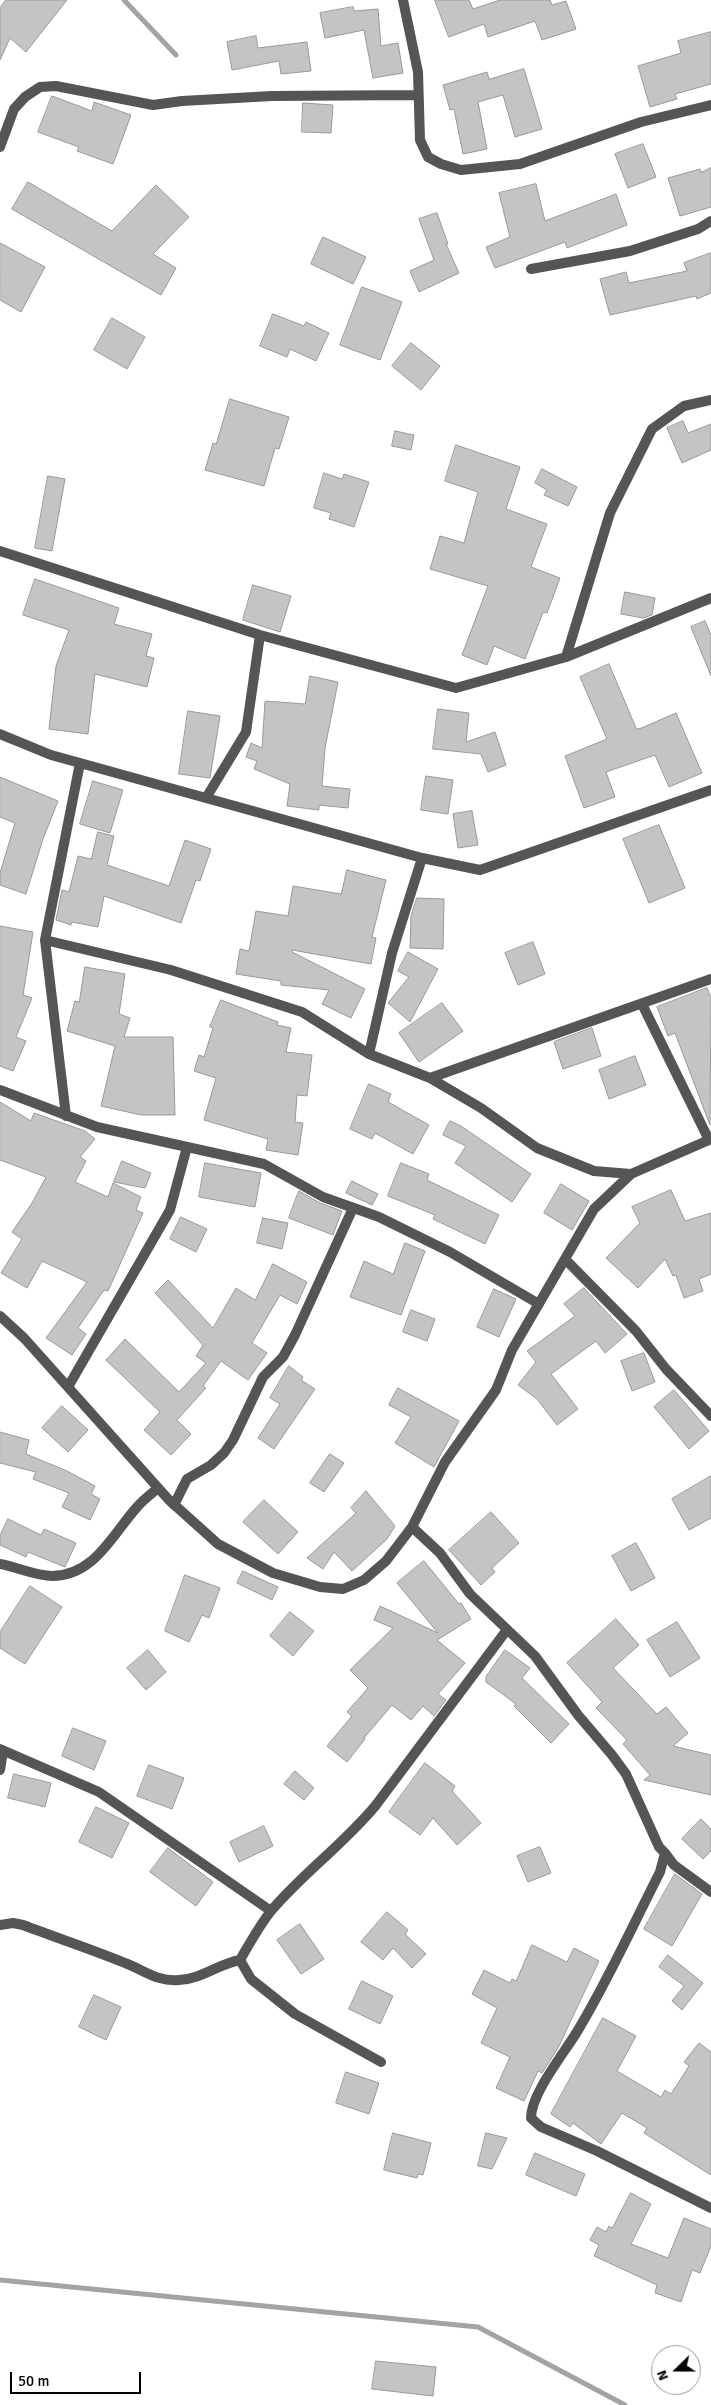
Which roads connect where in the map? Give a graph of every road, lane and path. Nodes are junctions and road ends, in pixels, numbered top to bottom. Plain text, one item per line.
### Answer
1 (403, 0) edge
2 (418, 95) junction
3 (711, 105) edge
4 (0, 147) edge
5 (711, 221) edge
6 (531, 270) dead end
7 (711, 400) edge
8 (0, 551) edge
9 (711, 598) edge
10 (260, 635) junction
11 (566, 657) junction
12 (0, 734) edge
13 (80, 763) junction
14 (711, 790) edge
15 (206, 798) junction
16 (422, 858) junction
17 (45, 940) junction
18 (711, 979) edge
19 (642, 1004) junction
20 (369, 1054) junction
21 (430, 1078) junction
22 (0, 1090) edge
23 (66, 1116) junction
24 (710, 1140) edge
25 (187, 1147) junction
26 (631, 1174) junction
27 (353, 1208) junction
28 (565, 1259) junction
29 (539, 1304) junction
30 (0, 1316) edge
31 (68, 1387) junction
32 (711, 1416) edge
33 (158, 1488) junction
34 (174, 1505) junction
35 (412, 1527) junction
36 (0, 1564) edge
37 (506, 1631) junction
38 (2, 1750) edge
39 (0, 1770) edge
40 (665, 1853) junction
41 (710, 1889) edge
42 (272, 1911) junction
43 (0, 1925) edge
44 (240, 1960) junction
45 (381, 2062) dead end
46 (711, 2208) edge

1 - 2 street
2 - 3 street
2 - 4 street
5 - 6 street
7 - 11 street
8 - 10 street
9 - 11 street
10 - 11 street
10 - 15 street
12 - 13 street
13 - 15 street
13 - 17 street
14 - 16 street
15 - 16 street
16 - 20 street
17 - 20 street
17 - 23 street
18 - 19 street
19 - 21 street
19 - 24 street
20 - 21 street
21 - 26 street
22 - 23 street
23 - 25 street
24 - 26 street
25 - 27 street
25 - 31 street
26 - 28 street
27 - 29 street
27 - 34 street
28 - 29 street
28 - 32 street
29 - 35 street
30 - 31 street
31 - 33 street
33 - 34 street
33 - 36 street
34 - 35 street
35 - 37 street
37 - 40 street
37 - 42 street
38 - 39 street
38 - 42 street
40 - 41 street
40 - 46 street
42 - 44 street
43 - 44 street
44 - 45 street

